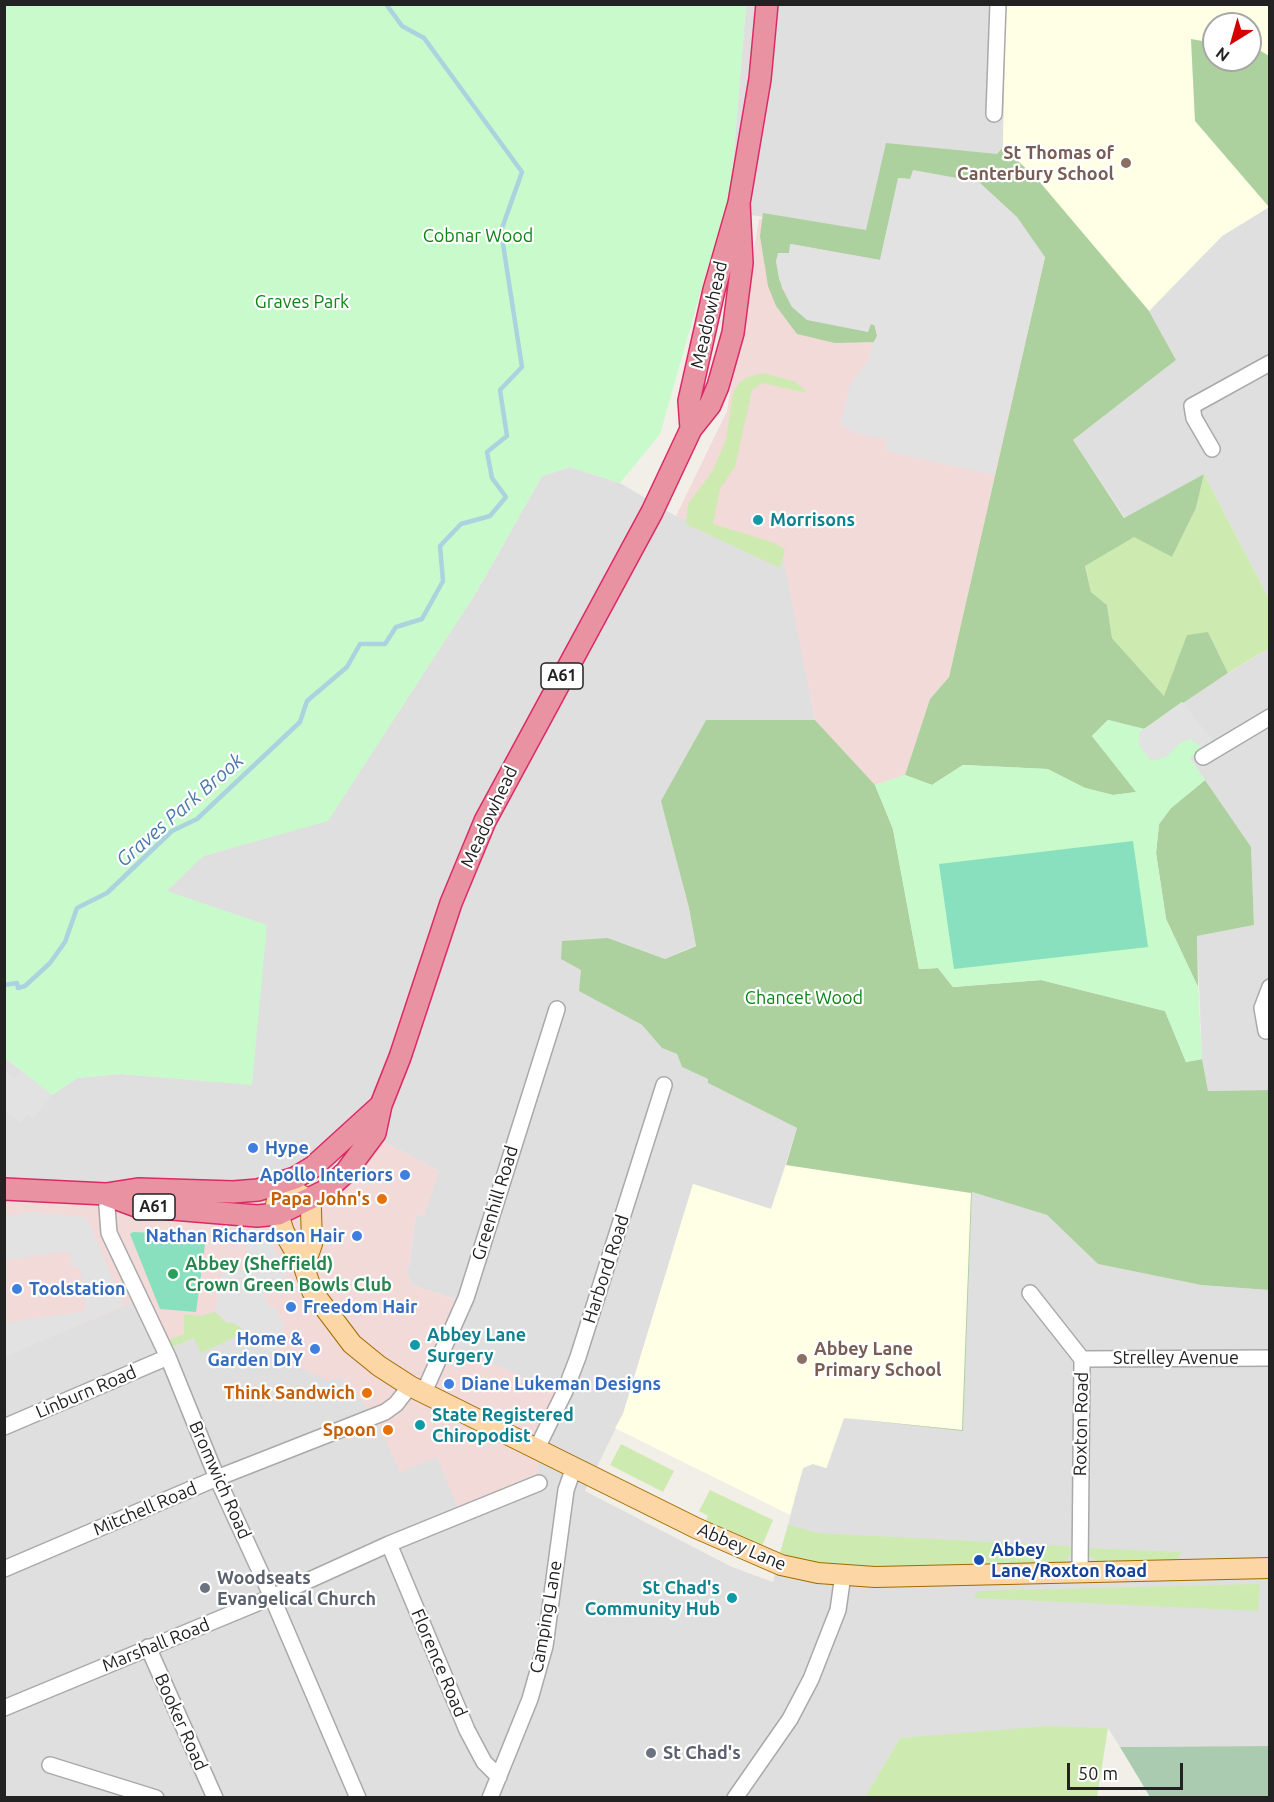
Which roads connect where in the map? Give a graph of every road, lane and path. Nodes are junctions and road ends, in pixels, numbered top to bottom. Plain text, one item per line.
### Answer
1 (767, 4) edge
2 (998, 4) edge
3 (994, 114) dead end
4 (1269, 363) edge
5 (1212, 449) dead end
6 (1269, 717) edge
7 (1203, 757) dead end
8 (1269, 987) edge
9 (557, 1009) dead end
10 (1266, 1031) dead end
11 (664, 1085) dead end
12 (381, 1105) junction
13 (280, 1185) junction
14 (4, 1188) edge
15 (106, 1194) junction
16 (307, 1201) junction
17 (278, 1214) junction
18 (304, 1267) junction
19 (1030, 1293) dead end
20 (168, 1357) junction
21 (1269, 1358) edge
22 (1082, 1359) junction
23 (417, 1389) junction
24 (4, 1427) edge
25 (537, 1448) junction
26 (574, 1467) junction
27 (217, 1478) junction
28 (539, 1483) dead end
29 (389, 1544) junction
30 (1269, 1568) edge
31 (4, 1569) edge
32 (1080, 1573) junction
33 (843, 1575) junction
34 (272, 1597) junction
35 (148, 1647) junction
36 (4, 1708) edge
37 (50, 1765) dead end
38 (499, 1777) junction
39 (156, 1797) edge
40 (215, 1797) edge
41 (358, 1797) edge
42 (490, 1797) edge
43 (735, 1797) edge

1 - 12 highway, Meadowhead / A61
2 - 3 street
4 - 5 street
6 - 7 street
8 - 10 street
9 - 23 street, Greenhill Road
11 - 25 street, Harbord Road
12 - 13 highway, Meadowhead / A61
12 - 16 highway, A61
13 - 15 highway, A61
13 - 16 main road
13 - 17 main road, Abbey Lane
14 - 15 highway, A61
15 - 17 highway, A61
15 - 20 street, Bromwich Road
16 - 17 highway, A61
16 - 18 main road
17 - 18 main road, Abbey Lane
18 - 23 main road, Abbey Lane
19 - 22 street, Roxton Road
20 - 24 street, Linburn Road
20 - 27 street, Bromwich Road
21 - 22 street, Strelley Avenue
22 - 32 street, Roxton Road
23 - 25 main road, Abbey Lane
23 - 27 street, Mitchell Road
25 - 26 main road, Abbey Lane
26 - 33 main road, Abbey Lane
26 - 38 street, Camping Lane
27 - 31 street, Mitchell Road
27 - 34 street, Bromwich Road
28 - 29 street, Marshall Road
29 - 34 street, Marshall Road
29 - 38 street, Florence Road
30 - 32 main road, Abbey Lane
32 - 33 main road, Abbey Lane
33 - 43 street
34 - 35 street, Marshall Road
34 - 41 street, Bromwich Road
35 - 36 street, Marshall Road
35 - 40 street, Booker Road
37 - 39 street
38 - 42 street, Camping Lane

